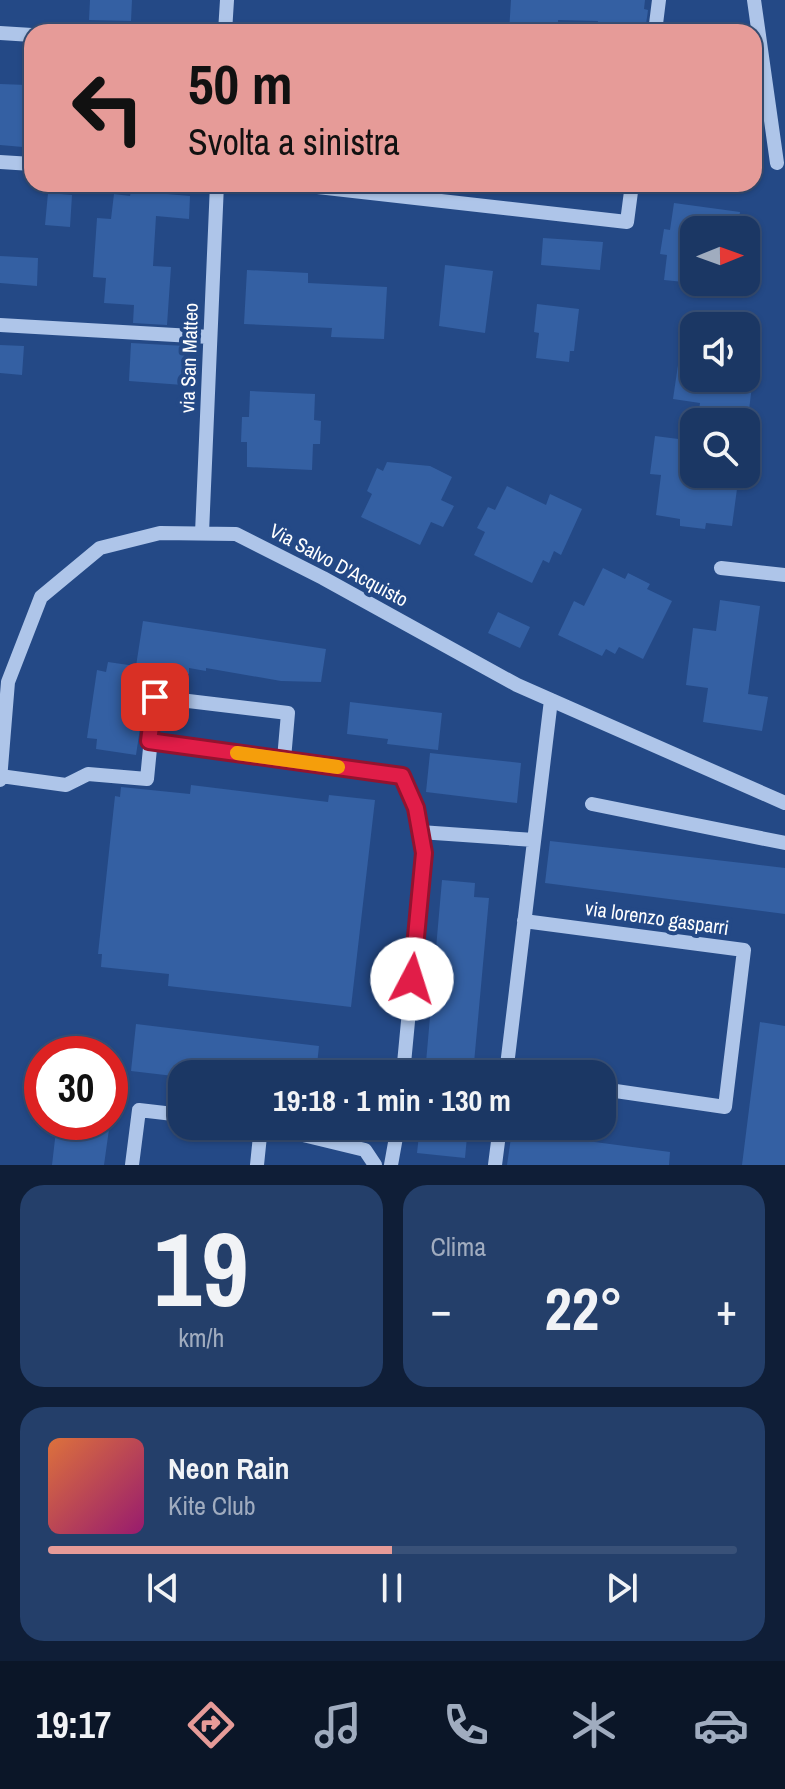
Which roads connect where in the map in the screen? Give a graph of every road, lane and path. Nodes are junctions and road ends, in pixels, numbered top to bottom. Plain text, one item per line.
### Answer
1 (227, 0) edge
2 (659, 0) edge
3 (754, 0) edge
4 (226, 24) edge
5 (656, 24) edge
6 (757, 24) edge
7 (0, 33) edge
8 (24, 34) edge
9 (762, 57) edge
10 (0, 162) edge
11 (777, 163) dead end
12 (24, 164) edge
13 (217, 192) edge
14 (362, 192) edge
15 (631, 192) edge
16 (0, 325) edge
17 (210, 337) junction
18 (202, 533) junction
19 (721, 568) dead end
20 (785, 575) edge
21 (551, 700) junction
22 (149, 741) junction
23 (284, 759) junction
24 (0, 778) edge
25 (785, 803) edge
26 (592, 804) dead end
27 (420, 832) junction
28 (534, 840) junction
29 (785, 843) edge
30 (524, 921) junction
31 (404, 1060) edge
32 (508, 1060) edge
33 (616, 1091) edge
34 (168, 1113) edge
35 (261, 1140) edge
36 (323, 1140) edge
37 (395, 1140) edge
38 (498, 1140) edge
39 (132, 1165) edge
40 (257, 1165) edge
41 (375, 1165) edge
42 (391, 1165) edge
43 (495, 1165) edge

1 - 4 street
2 - 5 street
3 - 6 street
7 - 8 street
9 - 11 street
10 - 12 street
13 - 17 street, via San Matteo
14 - 15 street
16 - 17 street
17 - 18 street, via San Matteo
18 - 21 street, Via Salvo D'Acquisto
18 - 24 street, Via Salvo D'Acquisto
19 - 20 street
21 - 25 street, Via Salvo D'Acquisto
21 - 28 street
22 - 23 street
22 - 23 street
22 - 24 street, Via Salvo D'Acquisto
23 - 27 street
26 - 29 street
27 - 28 street
27 - 31 street
28 - 30 street
30 - 32 street
30 - 33 street, via lorenzo gasparri
34 - 39 street
35 - 40 street
36 - 41 street
37 - 42 street
38 - 43 street

